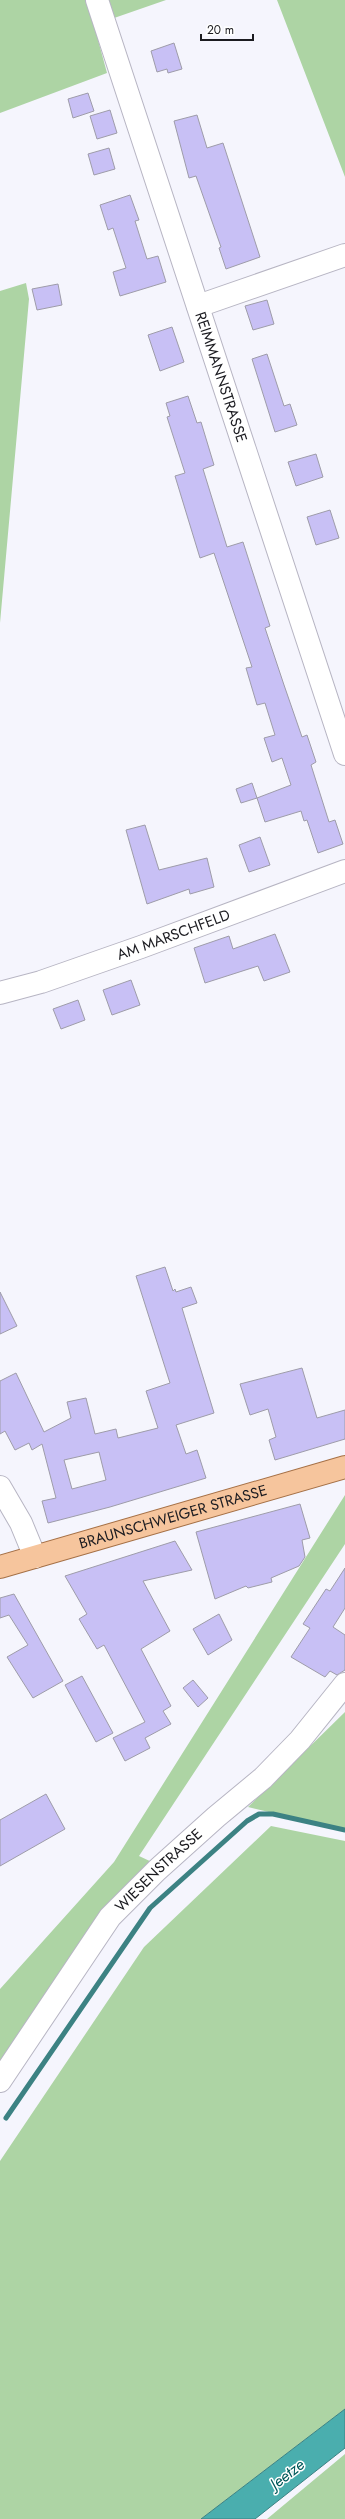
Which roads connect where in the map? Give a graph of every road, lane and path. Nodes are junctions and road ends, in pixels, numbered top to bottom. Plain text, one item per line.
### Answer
1 (97, 0) edge
2 (345, 254) edge
3 (198, 306) junction
4 (345, 754) edge
5 (345, 871) edge
6 (0, 993) edge
7 (345, 1467) edge
8 (0, 1487) edge
9 (35, 1557) junction
10 (0, 1567) edge
11 (345, 1684) edge
12 (0, 2081) edge

1 - 3 street, REIMMANNSTRASSE
2 - 3 street
3 - 4 street, REIMMANNSTRASSE
5 - 6 street, AM MARSCHFELD
7 - 9 main road, BRAUNSCHWEIGER STRASSE
8 - 9 street
9 - 10 main road, BRAUNSCHWEIGER STRASSE
11 - 12 street, WIESENSTRASSE

